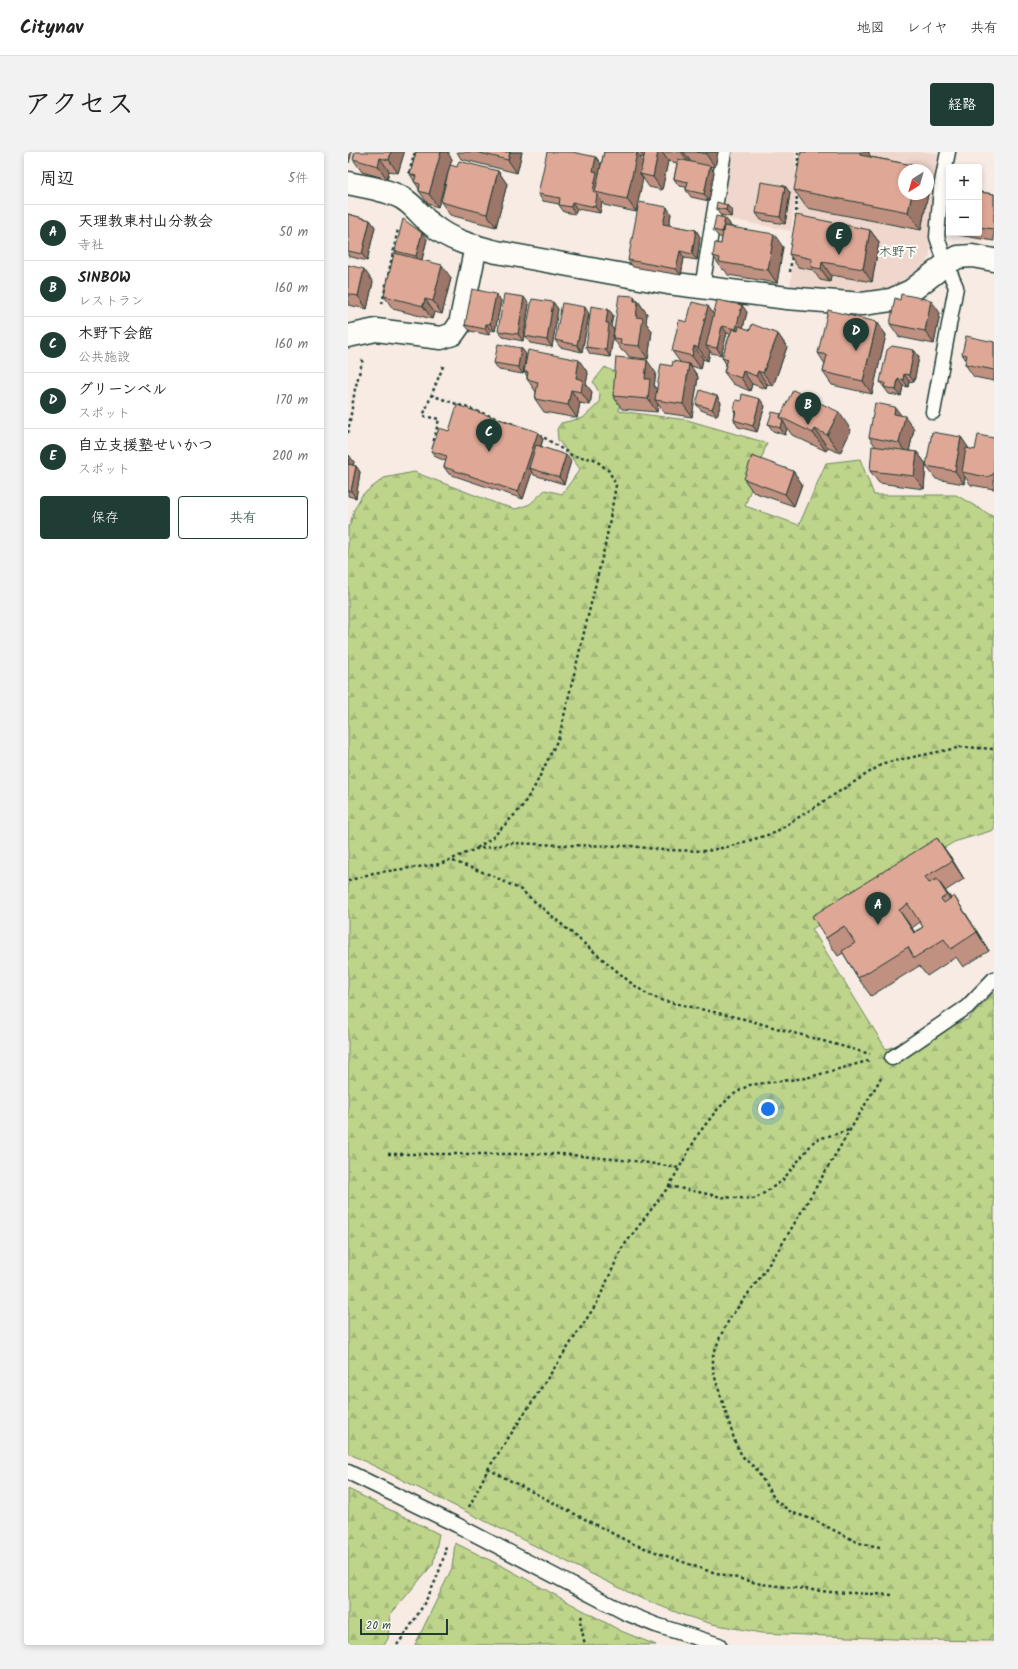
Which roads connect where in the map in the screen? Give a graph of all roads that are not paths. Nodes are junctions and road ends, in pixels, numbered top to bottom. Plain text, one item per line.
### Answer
1 (724, 152) edge
2 (948, 152) edge
3 (348, 182) edge
4 (476, 246) junction
5 (994, 260) edge
6 (946, 264) junction
7 (702, 288) junction
8 (348, 336) edge
9 (933, 412) dead end
10 (994, 979) edge
11 (886, 1058) road end
12 (348, 1472) edge
13 (719, 1645) edge

1 - 7 lane
2 - 6 lane
3 - 4 street
4 - 7 street
4 - 8 street
5 - 6 street
6 - 7 street
6 - 9 lane
10 - 11 lane
12 - 13 lane

